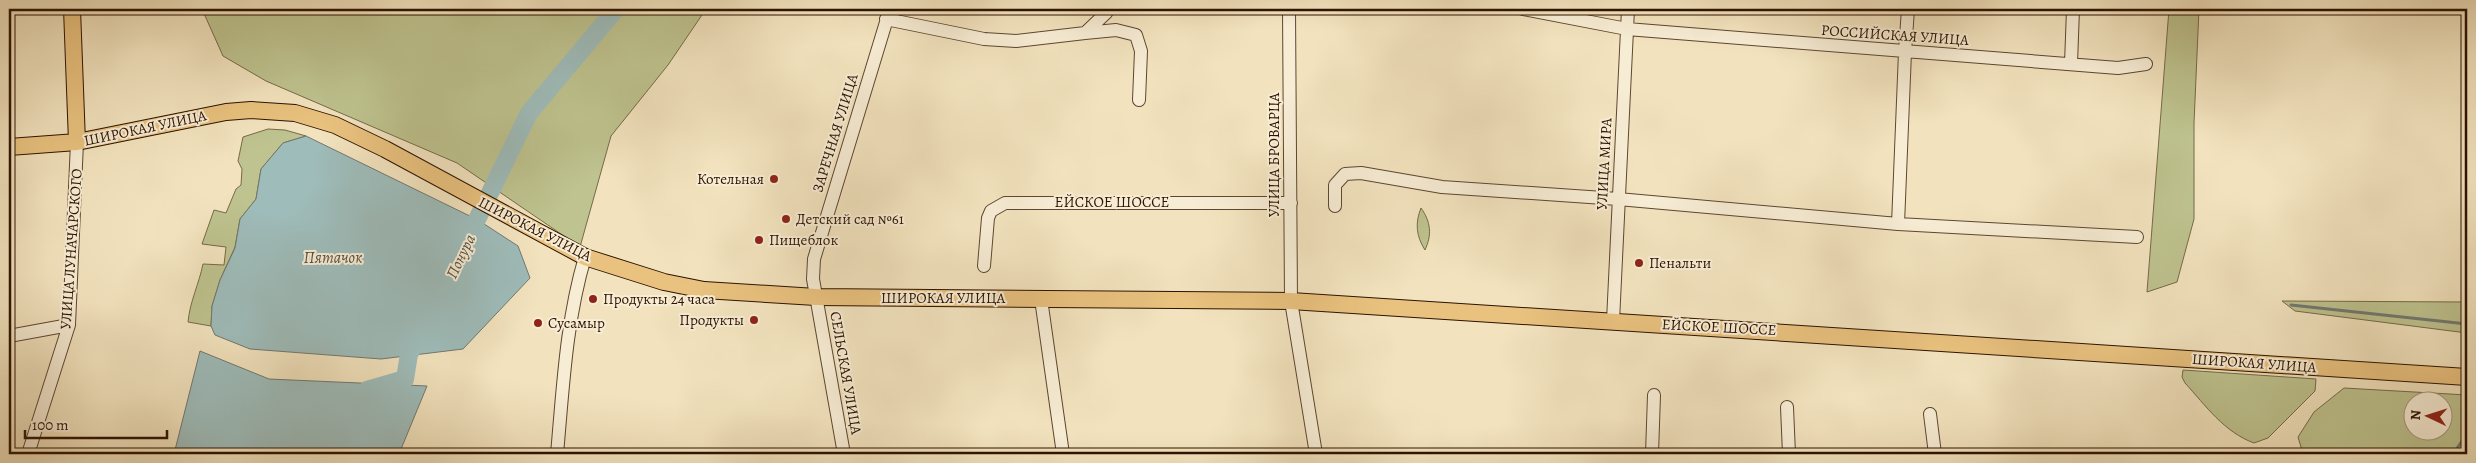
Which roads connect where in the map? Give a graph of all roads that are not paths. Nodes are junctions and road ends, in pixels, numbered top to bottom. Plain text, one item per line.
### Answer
1 (72, 9) edge
2 (1108, 9) edge
3 (1289, 9) edge
4 (1523, 9) edge
5 (1628, 9) edge
6 (1908, 9) edge
7 (2073, 9) edge
8 (888, 14) edge
9 (1627, 29) junction
10 (1085, 33) junction
11 (1904, 52) junction
12 (2071, 64) junction
13 (2146, 64) dead end
14 (1139, 100) dead end
15 (77, 142) junction
16 (9, 147) edge
17 (1618, 199) junction
18 (1290, 202) junction
19 (1335, 206) dead end
20 (1898, 224) junction
21 (2137, 238) dead end
22 (585, 257) junction
23 (984, 266) dead end
24 (816, 297) junction
25 (1040, 299) junction
26 (1291, 301) junction
27 (1613, 321) junction
28 (69, 325) junction
29 (9, 336) edge
30 (2147, 356) joint
31 (2467, 377) edge
32 (1654, 395) dead end
33 (1787, 407) dead end
34 (1930, 414) dead end
35 (28, 454) edge
36 (557, 454) edge
37 (844, 454) edge
38 (1063, 454) edge
39 (1316, 454) edge
40 (1652, 454) edge
41 (1789, 454) edge
42 (1935, 454) edge

1 - 15 main road, УЛИЦА ЛУНАЧАРСКОГО
2 - 10 street
3 - 18 street, УЛИЦА БРОВАРЦА
4 - 9 street, РОССИЙСКАЯ УЛИЦА
5 - 9 street, УЛИЦА МИРА
6 - 11 street
7 - 12 street
8 - 10 street
8 - 24 street, ЗАРЕЧНАЯ УЛИЦА
9 - 11 street, РОССИЙСКАЯ УЛИЦА
9 - 17 street, УЛИЦА МИРА
10 - 14 street
11 - 12 street, РОССИЙСКАЯ УЛИЦА
11 - 20 street
12 - 13 street, РОССИЙСКАЯ УЛИЦА
15 - 16 main road, ШИРОКАЯ УЛИЦА
15 - 22 main road, ШИРОКАЯ УЛИЦА
15 - 28 street, УЛИЦА ЛУНАЧАРСКОГО
17 - 19 street
17 - 20 street
17 - 27 street, УЛИЦА МИРА
18 - 23 street, ЕЙСКОЕ ШОССЕ
18 - 26 street, УЛИЦА БРОВАРЦА
20 - 21 street
22 - 24 main road, ШИРОКАЯ УЛИЦА
22 - 36 street
24 - 25 main road, ШИРОКАЯ УЛИЦА
24 - 37 street, СЕЛЬСКАЯ УЛИЦА
25 - 26 main road, ШИРОКАЯ УЛИЦА
25 - 38 street
26 - 27 main road, ЕЙСКОЕ ШОССЕ
26 - 39 street, УЛИЦА БРОВАРЦА
27 - 30 main road, ЕЙСКОЕ ШОССЕ
28 - 29 street
28 - 35 street, УЛИЦА ЛУНАЧАРСКОГО
30 - 31 main road, ШИРОКАЯ УЛИЦА
32 - 40 street
33 - 41 street
34 - 42 street

